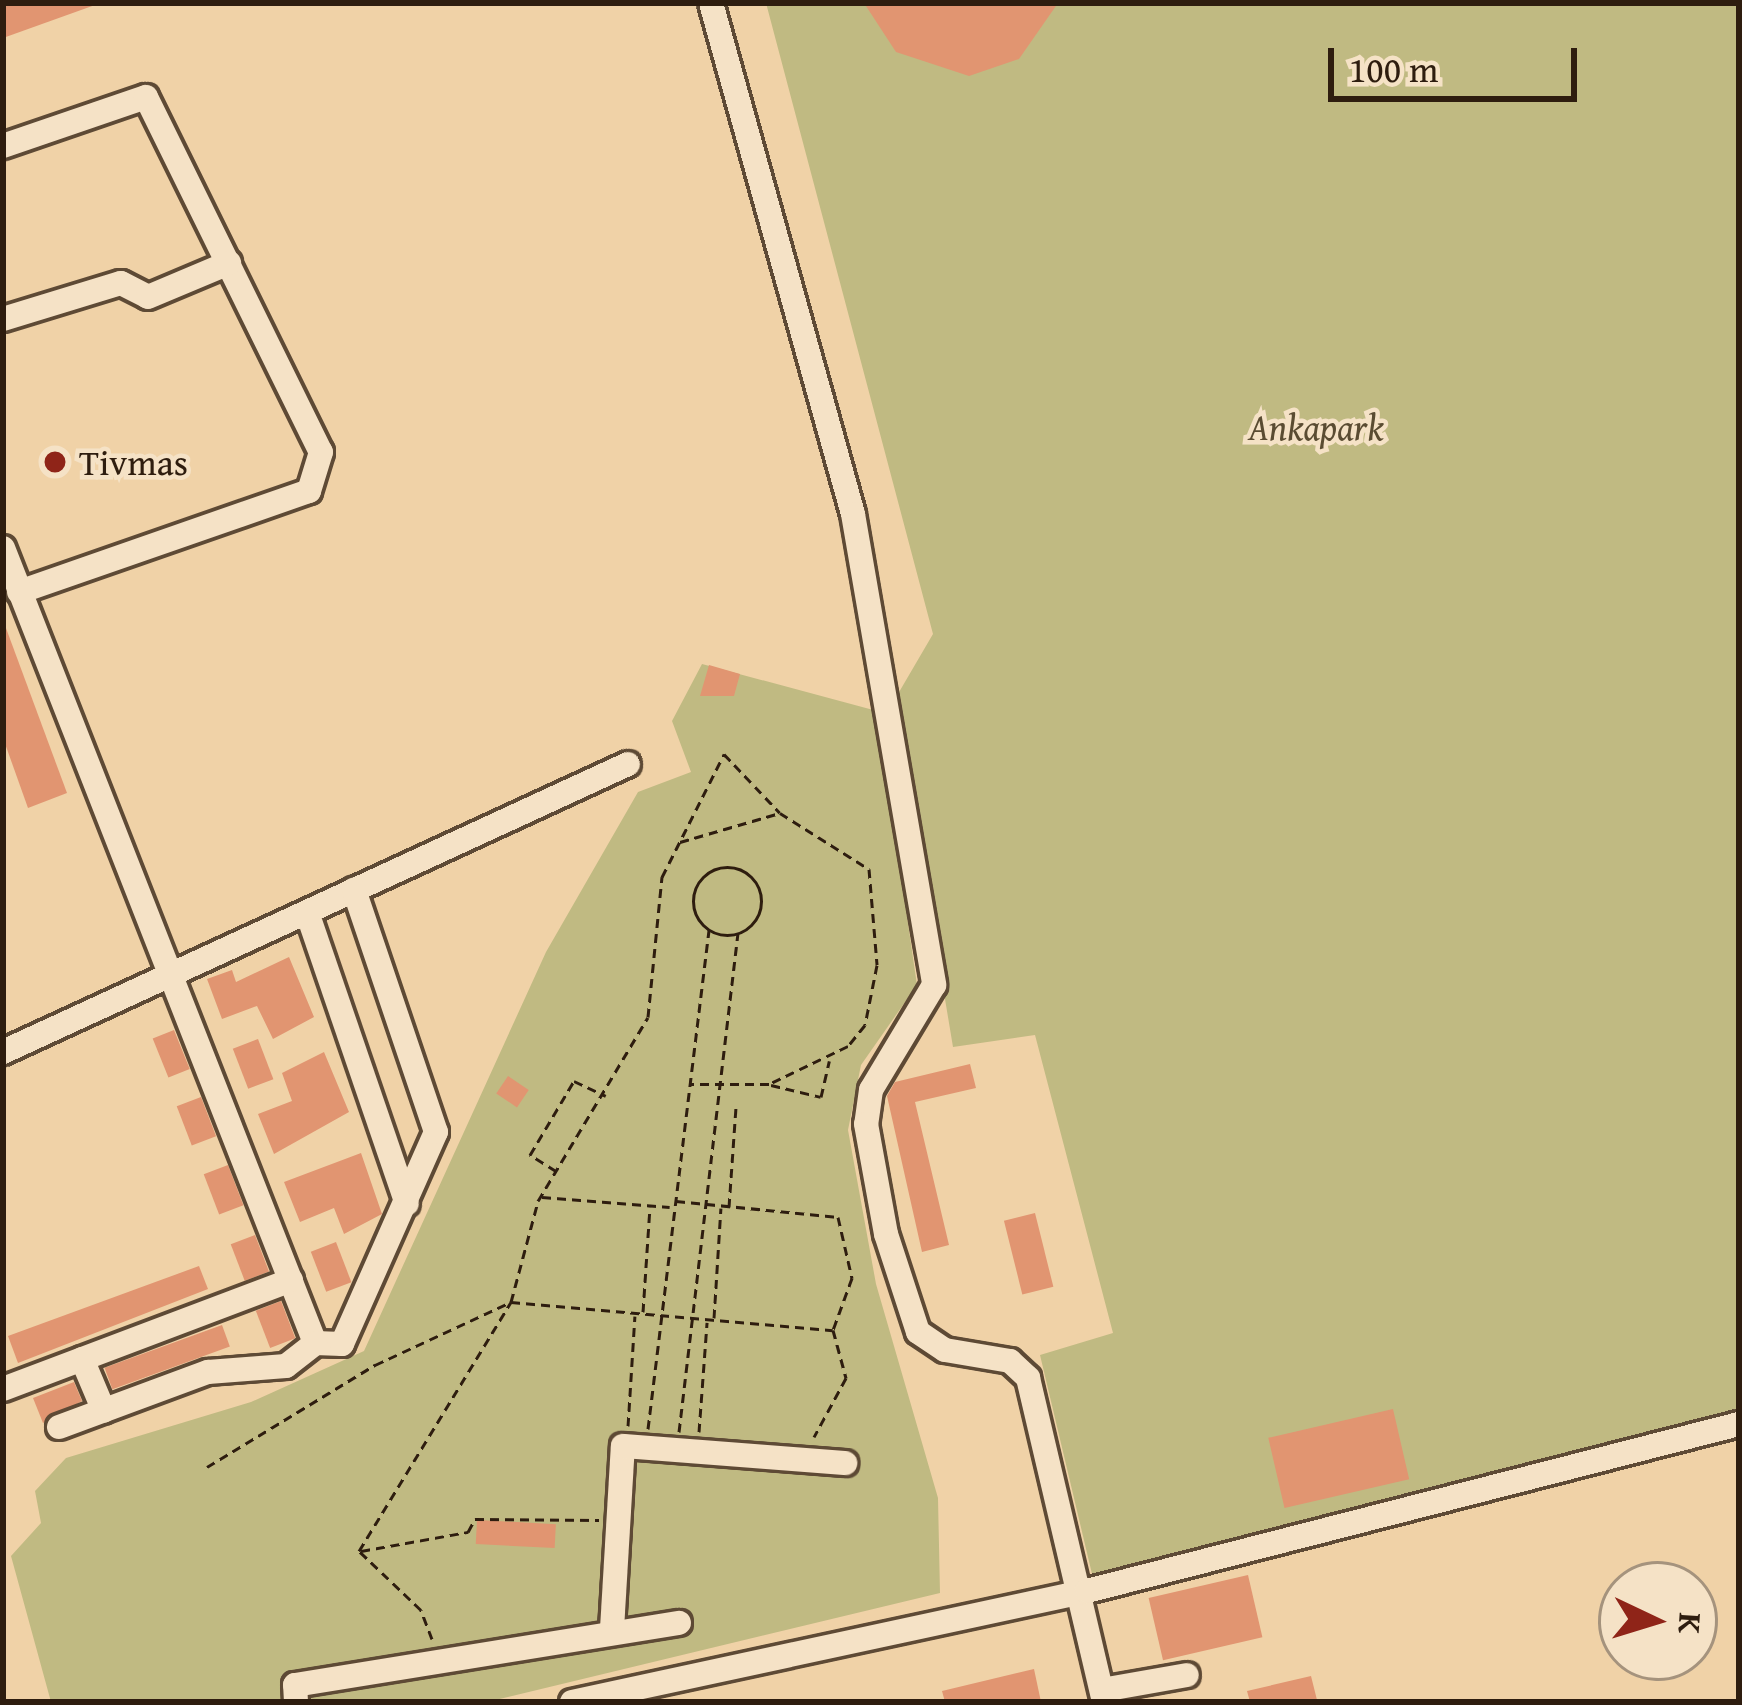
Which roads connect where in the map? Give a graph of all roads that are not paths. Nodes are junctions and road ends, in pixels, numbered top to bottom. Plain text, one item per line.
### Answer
1 (711, 3) edge
2 (3, 146) edge
3 (229, 263) junction
4 (3, 319) edge
5 (3, 548) edge
6 (19, 592) junction
7 (628, 764) dead end
8 (355, 890) junction
9 (308, 915) junction
10 (169, 978) junction
11 (3, 1052) edge
12 (407, 1204) junction
13 (291, 1280) junction
14 (315, 1343) junction
15 (82, 1359) junction
16 (3, 1388) edge
17 (104, 1411) junction
18 (1739, 1424) edge
19 (59, 1427) dead end
20 (844, 1463) dead end
21 (1078, 1593) junction
22 (680, 1623) dead end
23 (612, 1629) junction
24 (1186, 1675) dead end
25 (1103, 1696) edge
26 (296, 1702) edge
27 (572, 1702) edge

1 - 21 street
2 - 3 street
3 - 4 street
3 - 6 street
5 - 6 street
6 - 10 street
7 - 8 street
8 - 9 street
8 - 12 street
9 - 10 street
9 - 12 street
10 - 11 street
10 - 13 street
12 - 14 street
13 - 14 street
13 - 15 street
14 - 17 street
15 - 16 street
15 - 17 street
17 - 19 street
18 - 21 street
20 - 23 street
21 - 25 street
21 - 27 street
22 - 23 street
23 - 26 street
24 - 25 street

